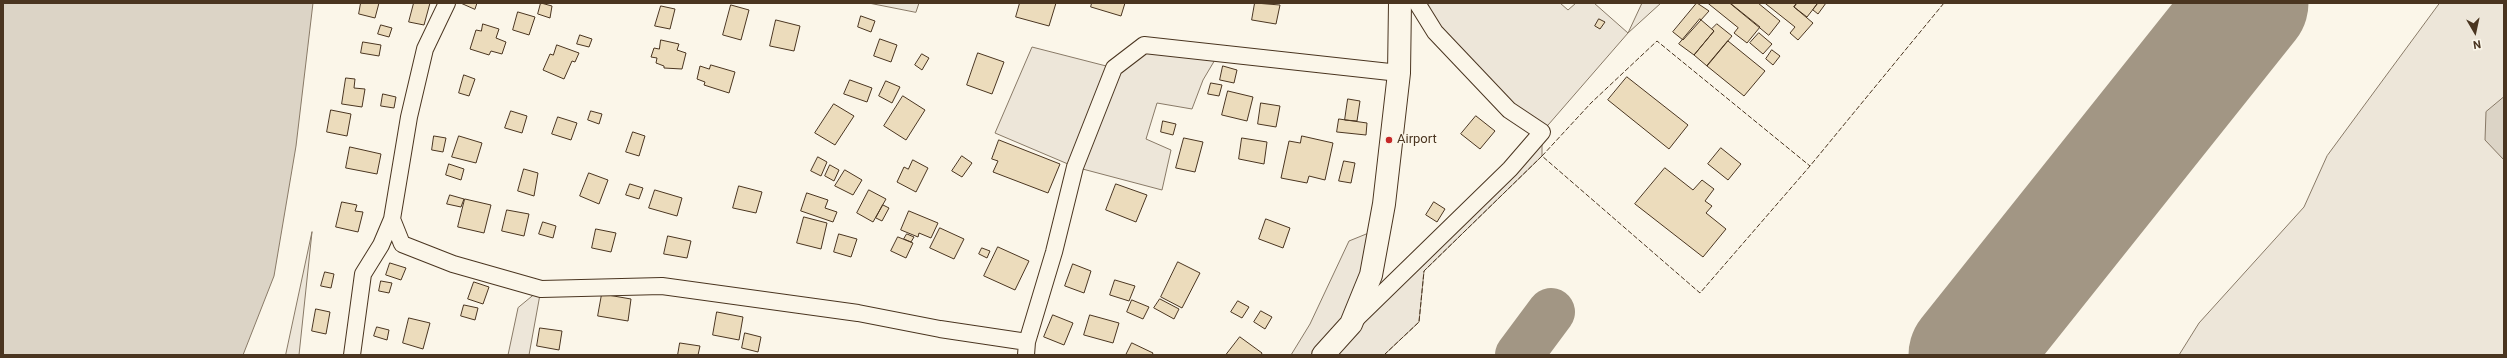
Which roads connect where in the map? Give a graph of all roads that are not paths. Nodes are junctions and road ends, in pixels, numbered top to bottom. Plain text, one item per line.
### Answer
1 (447, 3) edge
2 (1400, 3) edge
3 (1417, 3) edge
4 (1399, 73) junction
5 (392, 219) junction
6 (1351, 324) junction
7 (1027, 349) edge
8 (352, 355) edge
9 (1323, 355) edge

1 - 5 street
2 - 4 main road
3 - 6 street
4 - 6 main road
4 - 7 street
5 - 7 street
5 - 8 street
6 - 9 main road

